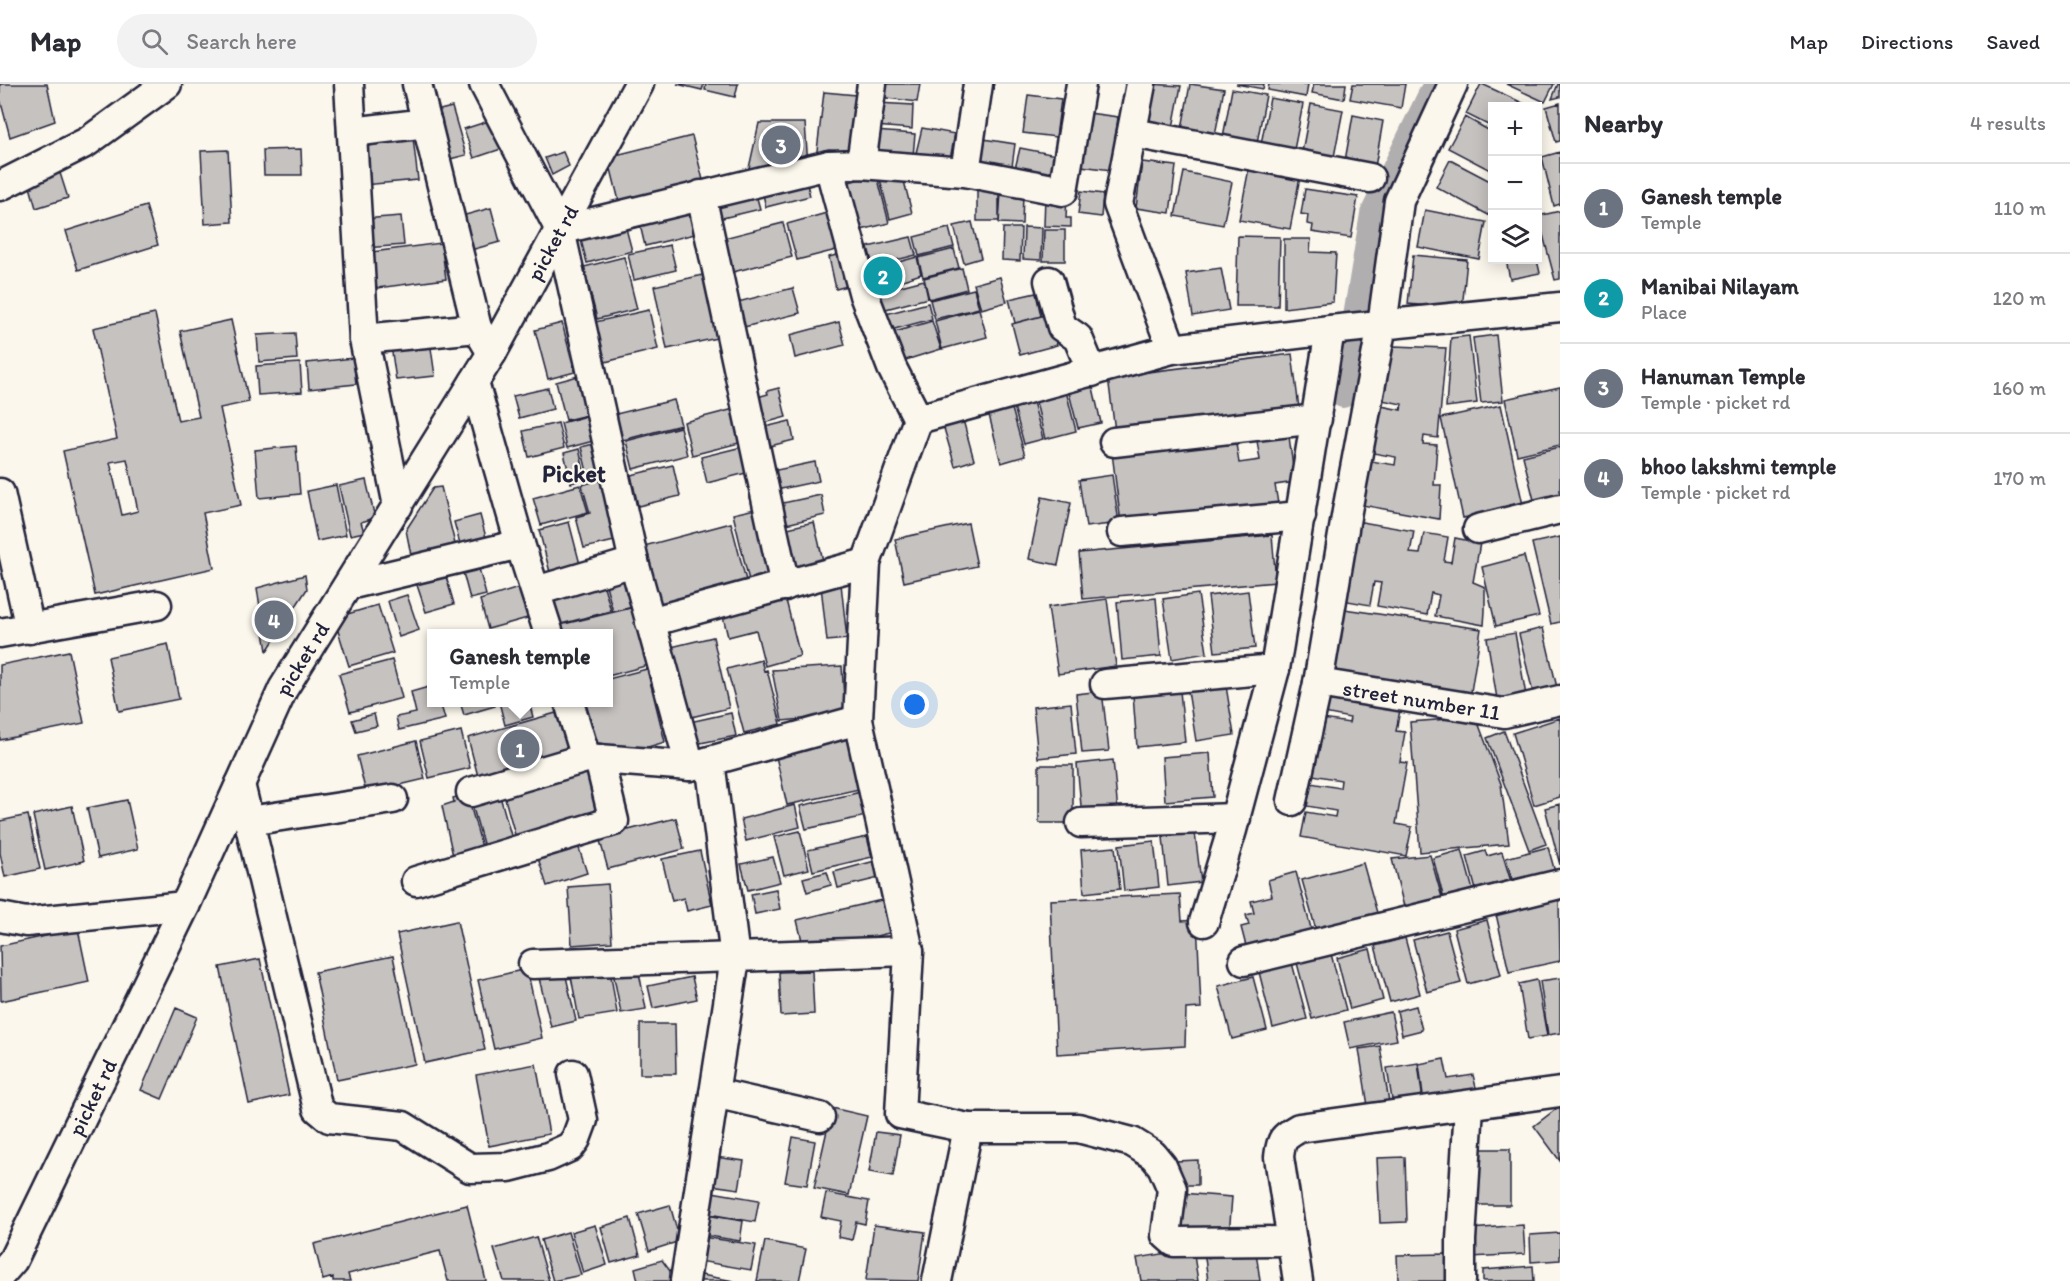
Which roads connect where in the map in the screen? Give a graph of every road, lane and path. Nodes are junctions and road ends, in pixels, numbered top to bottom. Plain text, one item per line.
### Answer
1 (167, 84) edge
2 (349, 84) edge
3 (417, 84) edge
4 (484, 84) edge
5 (639, 84) edge
6 (872, 84) edge
7 (978, 84) edge
8 (1081, 84) edge
9 (1141, 84) edge
10 (1453, 84) edge
11 (427, 123) junction
12 (352, 132) junction
13 (1133, 133) junction
14 (861, 164) junction
15 (829, 165) junction
16 (965, 172) junction
17 (1370, 178) dead end
18 (0, 186) edge
19 (701, 195) junction
20 (560, 230) junction
21 (1049, 281) dead end
22 (1559, 312) edge
23 (1356, 327) junction
24 (477, 328) junction
25 (364, 339) junction
26 (1172, 349) junction
27 (492, 353) junction
28 (1092, 372) junction
29 (474, 382) junction
30 (918, 419) junction
31 (1317, 419) junction
32 (1113, 442) dead end
33 (0, 493) edge
34 (398, 506) junction
35 (1560, 509) edge
36 (1301, 516) junction
37 (1478, 528) dead end
38 (1122, 532) dead end
39 (520, 544) junction
40 (634, 562) junction
41 (866, 563) junction
42 (350, 585) junction
43 (785, 586) junction
44 (536, 591) junction
45 (157, 605) dead end
46 (650, 622) junction
47 (30, 629) junction
48 (548, 629) edge
49 (0, 633) edge
50 (1275, 669) junction
51 (1318, 683) junction
52 (1105, 684) dead end
53 (1560, 700) edge
54 (571, 707) edge
55 (858, 720) junction
56 (592, 759) junction
57 (700, 763) junction
58 (240, 784) junction
59 (471, 792) dead end
60 (393, 800) dead end
61 (1292, 801) dead end
62 (1236, 818) junction
63 (249, 821) junction
64 (1081, 823) dead end
65 (416, 880) dead end
66 (1560, 884) edge
67 (185, 906) junction
68 (0, 917) edge
69 (1204, 922) dead end
70 (909, 951) junction
71 (735, 958) junction
72 (1244, 961) dead end
73 (532, 964) dead end
74 (573, 1074) dead end
75 (1560, 1092) edge
76 (714, 1093) junction
77 (1469, 1106) junction
78 (820, 1118) dead end
79 (968, 1128) junction
80 (1292, 1241) junction
81 (8, 1272) edge
82 (685, 1281) edge
83 (937, 1281) edge
84 (1298, 1281) edge
85 (1461, 1281) edge

1 - 18 street
2 - 12 street
3 - 11 street
4 - 20 street
5 - 20 street, picket rd
6 - 14 street
7 - 16 street
8 - 16 street
9 - 13 street
10 - 23 street
11 - 12 street
11 - 24 street
12 - 25 street
13 - 17 street
13 - 26 street
14 - 15 street
14 - 16 street
15 - 19 street
15 - 30 street
19 - 20 street
19 - 43 street
20 - 27 street, picket rd
20 - 40 street
21 - 28 street
22 - 23 street
23 - 26 street
23 - 31 street
23 - 51 street
24 - 25 street
24 - 27 street
25 - 34 street
26 - 28 street
27 - 29 street, picket rd
28 - 30 street
29 - 34 street, picket rd
29 - 39 street
30 - 41 street
31 - 32 street
31 - 36 street
33 - 47 street
34 - 42 street, picket rd
35 - 37 street
36 - 38 street
36 - 50 street
39 - 42 street
39 - 44 street
40 - 44 street
40 - 46 street
41 - 43 street
41 - 55 street
42 - 58 street, picket rd
43 - 46 street
44 - 48 street
45 - 47 street
46 - 57 street
47 - 49 street
50 - 52 street
50 - 62 street
51 - 53 street, street number 11
51 - 61 street
54 - 56 street
55 - 57 street
55 - 70 street
56 - 57 street
56 - 59 street
56 - 65 street
57 - 71 street
58 - 63 street
58 - 67 street, picket rd
60 - 63 street
62 - 64 street
62 - 69 street
63 - 74 street
66 - 72 street
67 - 68 street
67 - 81 street, picket rd
70 - 71 street
70 - 79 street
71 - 73 street
71 - 76 street
75 - 77 street
76 - 78 street
76 - 82 street
77 - 80 street
77 - 85 street
79 - 80 street
79 - 83 street
80 - 84 street

